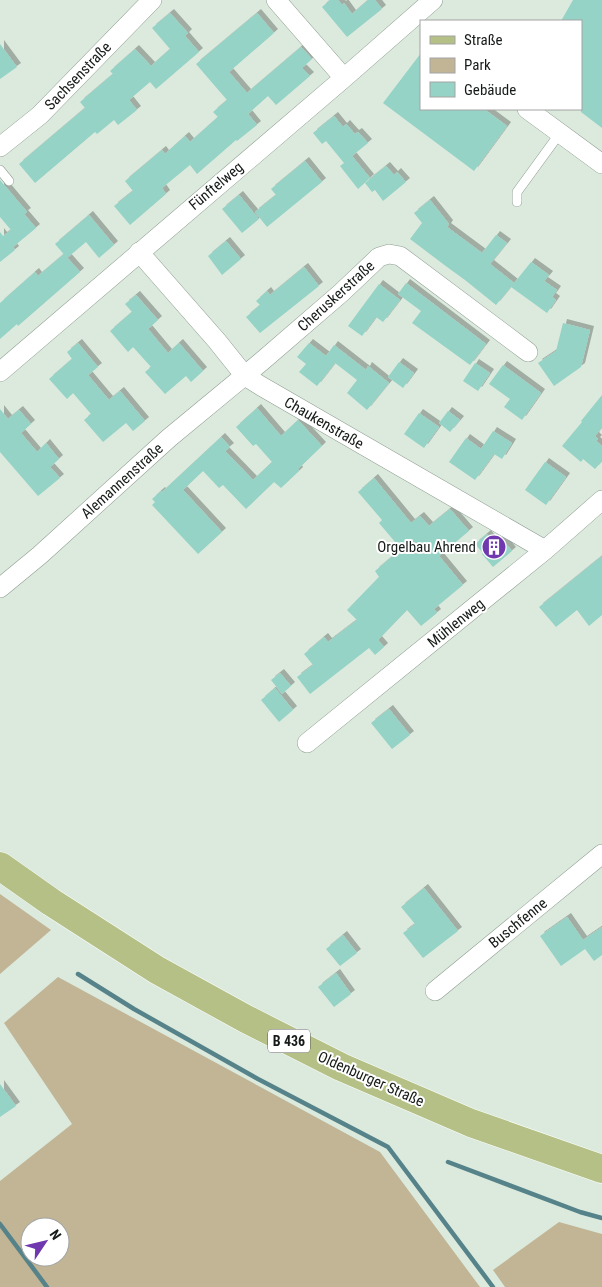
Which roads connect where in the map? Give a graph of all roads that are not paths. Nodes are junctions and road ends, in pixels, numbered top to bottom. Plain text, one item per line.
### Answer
1 (152, 0) edge
2 (276, 0) edge
3 (432, 0) edge
4 (417, 21) edge
5 (344, 78) junction
6 (528, 110) edge
7 (560, 133) junction
8 (0, 147) edge
9 (602, 164) edge
10 (0, 170) edge
11 (9, 181) dead end
12 (517, 202) dead end
13 (139, 252) junction
14 (528, 352) dead end
15 (0, 372) edge
16 (245, 376) junction
17 (602, 500) edge
18 (545, 550) junction
19 (0, 588) edge
20 (307, 743) dead end
21 (602, 854) edge
22 (0, 866) edge
23 (435, 991) dead end
24 (602, 1169) edge

1 - 8 street, Sachsenstraße
2 - 5 street
3 - 4 street, Fünftelweg
4 - 5 street, Fünftelweg
5 - 13 street, Fünftelweg
6 - 7 street
7 - 9 street
7 - 12 lane
10 - 11 lane
13 - 15 street, Fünftelweg
13 - 16 street, Chaukenstraße
14 - 16 street, Cheruskerstraße
16 - 18 street, Chaukenstraße
16 - 19 street, Alemannenstraße
17 - 18 street, Mühlenweg
18 - 20 street, Mühlenweg
21 - 23 street, Buschfenne
22 - 24 main road, Oldenburger Straße / B 436

